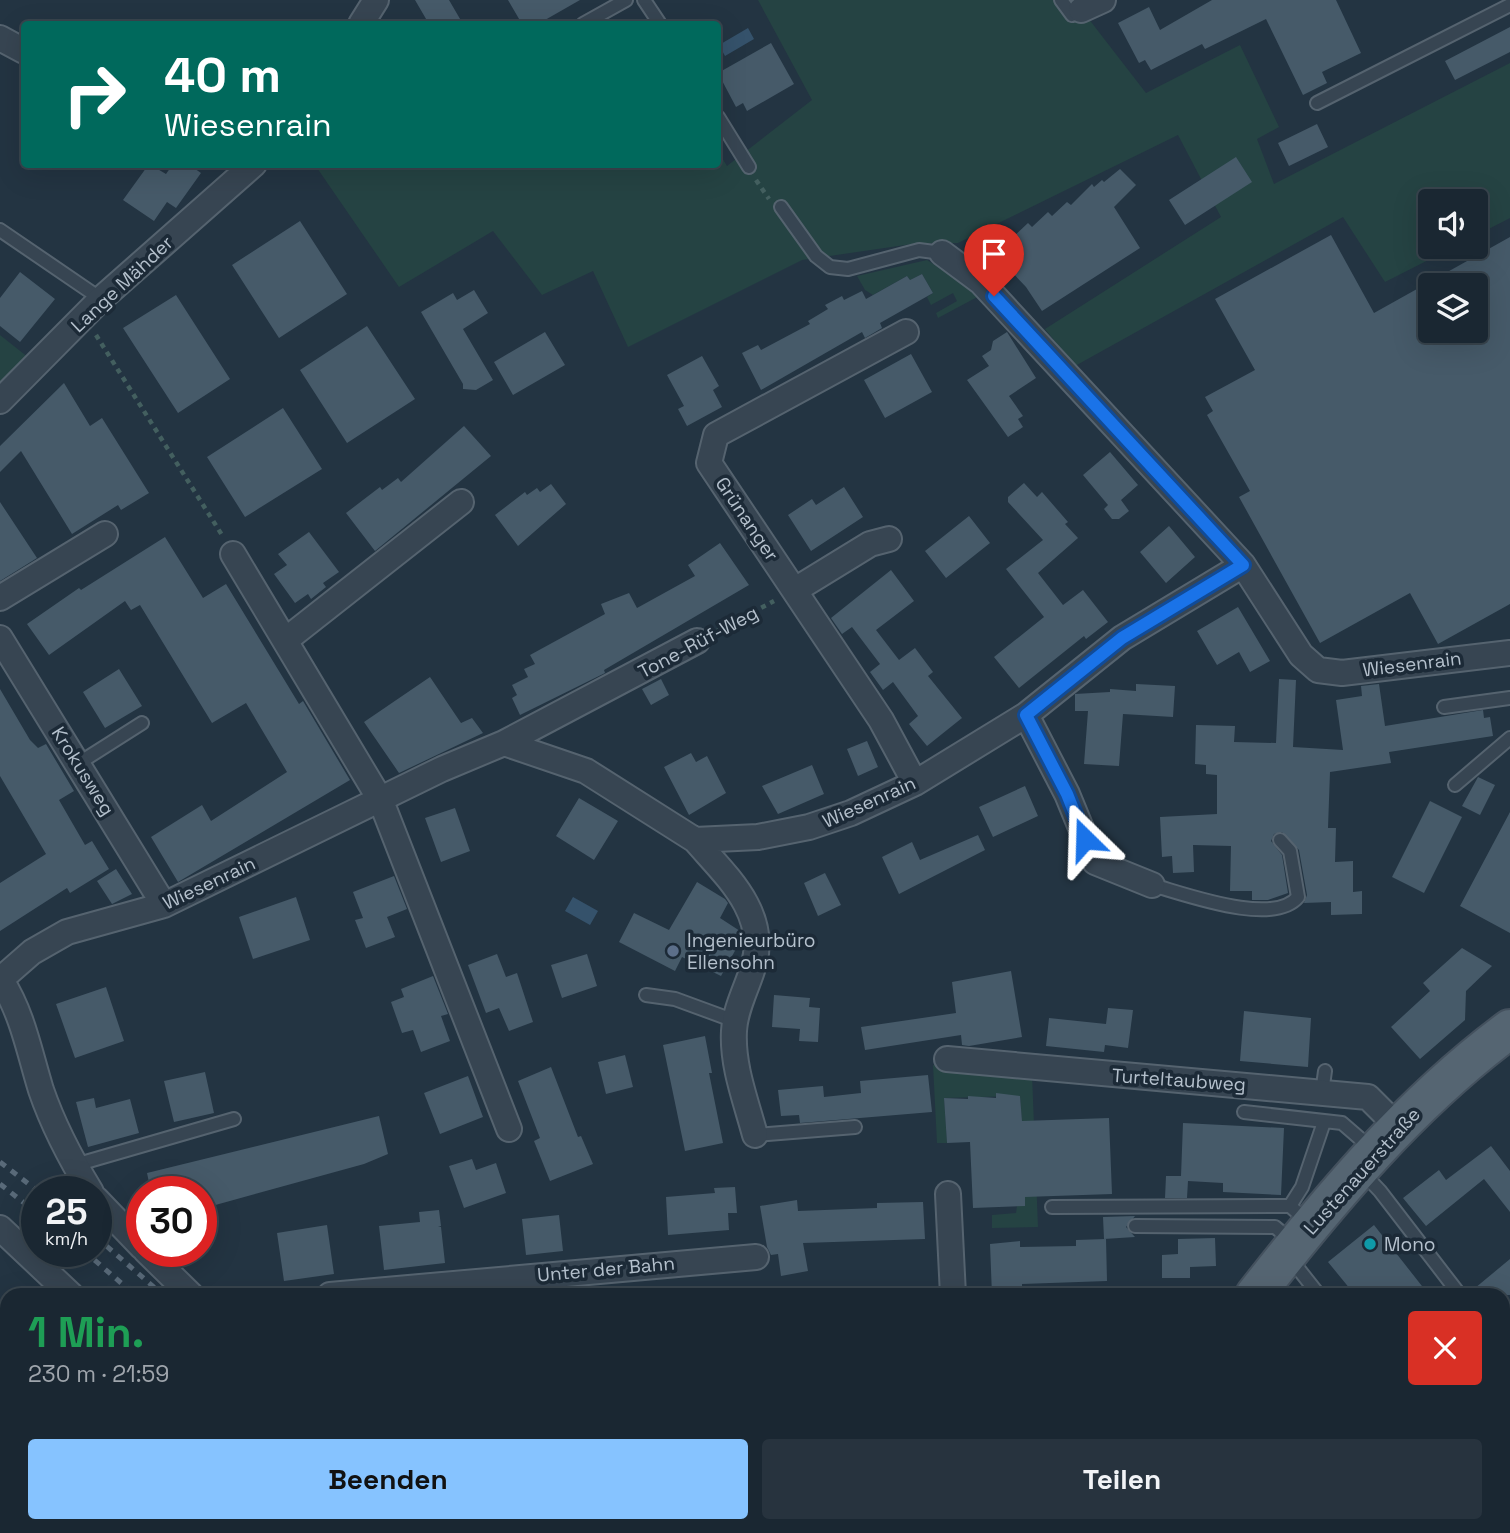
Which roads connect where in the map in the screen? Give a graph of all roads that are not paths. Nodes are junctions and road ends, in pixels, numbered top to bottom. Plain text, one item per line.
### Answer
1 (626, 0) edge
2 (644, 0) edge
3 (1510, 5) edge
4 (588, 21) edge
5 (658, 21) edge
6 (0, 38) edge
7 (21, 49) edge
8 (1317, 103) dead end
9 (721, 122) edge
10 (749, 167) road end
11 (245, 168) edge
12 (781, 207) road end
13 (0, 230) edge
14 (942, 253) joint
15 (93, 308) junction
16 (906, 332) dead end
17 (0, 401) edge
18 (461, 502) dead end
19 (105, 534) dead end
20 (889, 539) dead end
21 (233, 554) road end
22 (1243, 565) junction
23 (795, 590) junction
24 (0, 598) edge
25 (0, 638) edge
26 (287, 639) junction
27 (697, 641) road end
28 (1510, 653) edge
29 (1510, 698) edge
30 (1444, 707) dead end
31 (1026, 715) junction
32 (142, 723) dead end
33 (1510, 738) edge
34 (504, 743) junction
35 (79, 763) junction
36 (915, 783) junction
37 (1454, 785) dead end
38 (381, 801) junction
39 (695, 840) junction
40 (1280, 840) dead end
41 (1152, 885) joint
42 (164, 905) junction
43 (0, 980) edge
44 (646, 995) dead end
45 (735, 1021) junction
46 (1510, 1029) edge
47 (947, 1059) dead end
48 (1244, 1112) dead end
49 (234, 1119) dead end
50 (1324, 1122) junction
51 (855, 1127) dead end
52 (509, 1129) dead end
53 (755, 1135) joint
54 (1378, 1149) junction
55 (75, 1165) junction
56 (82, 1176) edge
57 (948, 1194) dead end
58 (1052, 1207) dead end
59 (112, 1216) edge
60 (1135, 1226) dead end
61 (0, 1228) edge
62 (126, 1230) edge
63 (1296, 1232) junction
64 (757, 1257) dead end
65 (162, 1267) edge
66 (64, 1288) edge
67 (184, 1288) edge
68 (399, 1288) edge
69 (953, 1288) edge
70 (1260, 1288) edge
71 (1316, 1288) edge
72 (1455, 1288) edge

1 - 4 lane
2 - 5 lane
3 - 8 lane
6 - 7 street
9 - 10 lane
11 - 15 street, Lange Mähder
12 - 14 lane, Wiesenrain
13 - 15 lane
14 - 22 street, Wiesenrain
15 - 17 street, Lange Mähder
16 - 23 street, Grünanger
18 - 26 street
19 - 24 street
20 - 23 street
21 - 26 street
22 - 28 street, Wiesenrain
22 - 31 street, Wiesenrain
23 - 36 street, Grünanger
25 - 35 street, Krokusweg
26 - 38 street
27 - 34 street, Tone-Rüf-Weg
29 - 30 lane
31 - 36 street, Wiesenrain
31 - 41 street
32 - 35 lane
33 - 37 lane
34 - 38 street, Wiesenrain
34 - 39 street
35 - 42 street, Krokusweg
36 - 39 street, Wiesenrain
38 - 42 street, Wiesenrain
38 - 52 street
39 - 45 street
40 - 41 lane
42 - 43 street, Wiesenrain
43 - 55 street
44 - 45 lane
45 - 53 street
46 - 54 main road, Lustenauerstraße
47 - 54 street, Turteltaubweg
48 - 50 lane
49 - 55 lane
50 - 54 lane
50 - 63 lane
51 - 53 lane
54 - 63 main road, Lustenauerstraße
54 - 72 lane
55 - 56 street
57 - 69 street
58 - 63 lane
59 - 62 street
60 - 63 lane
61 - 66 street
63 - 70 main road, Lustenauerstraße
63 - 71 lane
64 - 68 street, Unter der Bahn
65 - 67 street

